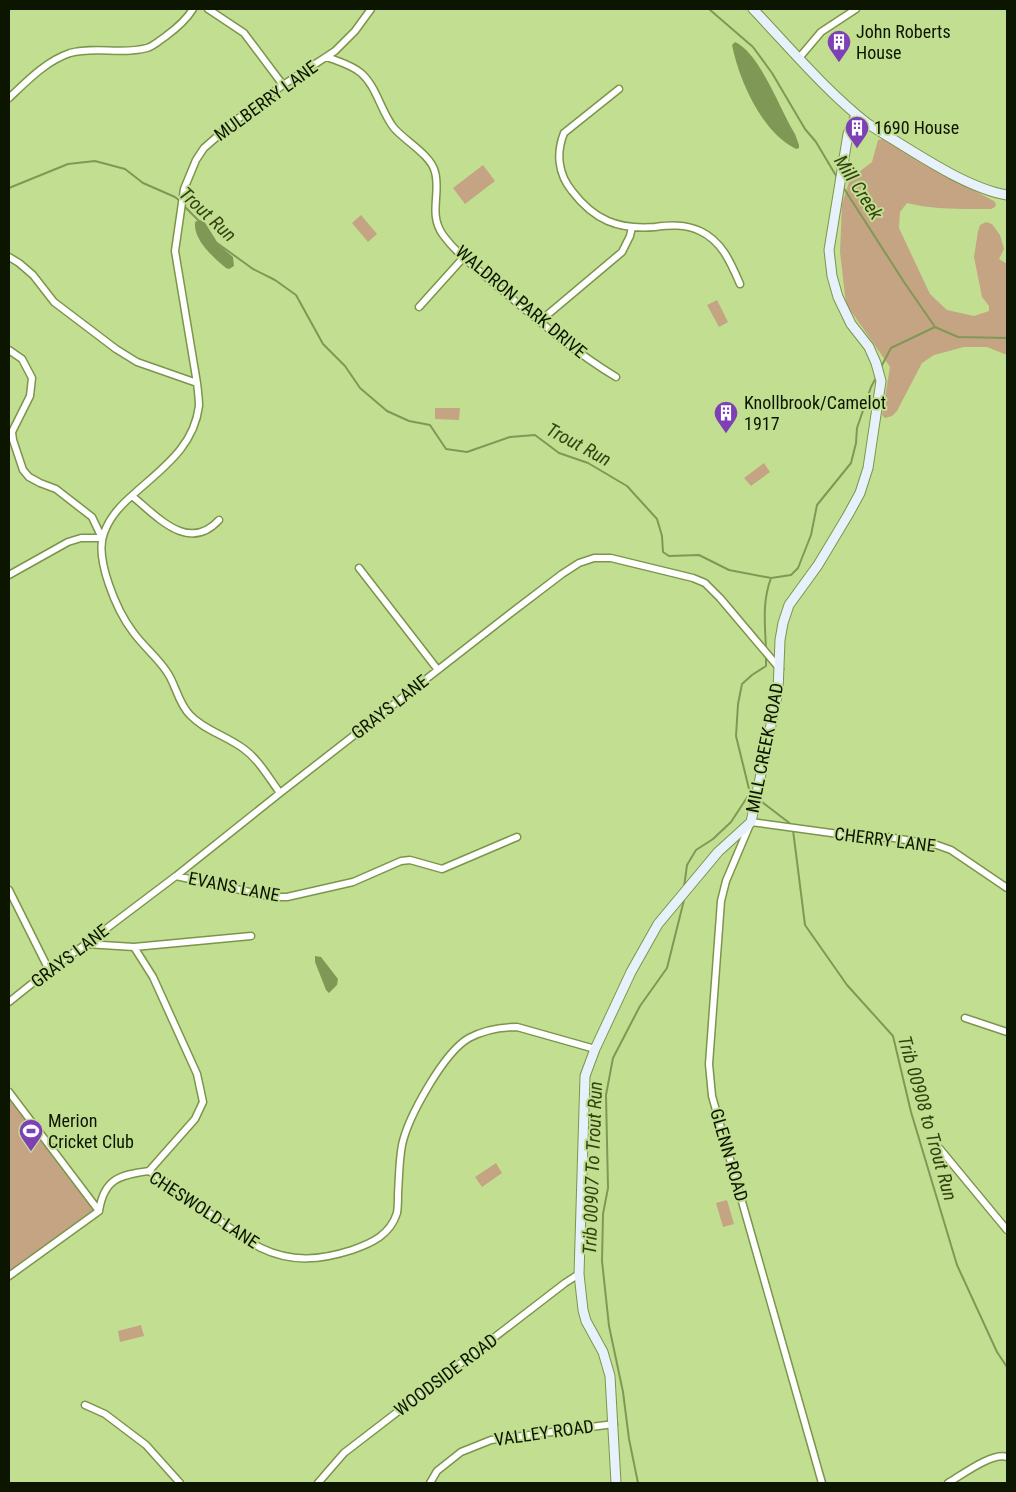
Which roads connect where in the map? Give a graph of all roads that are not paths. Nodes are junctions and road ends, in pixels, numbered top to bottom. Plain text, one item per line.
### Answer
1 (193, 9) edge
2 (208, 9) edge
3 (371, 9) edge
4 (753, 9) edge
5 (856, 9) edge
6 (327, 56) junction
7 (799, 58) junction
8 (283, 85) junction
9 (619, 89) dead end
10 (9, 98) edge
11 (856, 115) junction
12 (1007, 195) edge
13 (632, 227) junction
14 (9, 257) edge
15 (464, 257) junction
16 (740, 284) dead end
17 (419, 307) dead end
18 (540, 321) junction
19 (9, 350) edge
20 (616, 377) dead end
21 (197, 383) junction
22 (132, 496) junction
23 (219, 520) dead end
24 (102, 538) junction
25 (359, 568) dead end
26 (9, 575) edge
27 (780, 669) junction
28 (438, 670) junction
29 (280, 793) junction
30 (751, 822) junction
31 (518, 837) dead end
32 (176, 876) junction
33 (1007, 888) edge
34 (9, 890) edge
35 (252, 936) dead end
36 (86, 944) junction
37 (134, 947) junction
38 (49, 970) junction
39 (9, 1002) edge
40 (965, 1018) dead end
41 (1007, 1032) edge
42 (594, 1049) junction
43 (9, 1092) edge
44 (940, 1149) dead end
45 (149, 1171) junction
46 (99, 1211) junction
47 (1007, 1230) edge
48 (579, 1274) junction
49 (9, 1276) edge
50 (85, 1405) dead end
51 (614, 1424) junction
52 (1007, 1457) edge
53 (180, 1483) edge
54 (318, 1483) edge
55 (430, 1483) edge
56 (616, 1483) edge
57 (822, 1483) edge
58 (948, 1483) edge

1 - 10 street
2 - 8 street
3 - 6 street, MULBERRY LANE
4 - 7 street
5 - 7 street
6 - 8 street, MULBERRY LANE
6 - 15 street, WALDRON PARK DRIVE
7 - 11 street
8 - 21 street, MULBERRY LANE
9 - 13 street
11 - 12 street
11 - 27 street, MILL CREEK ROAD
13 - 16 street
13 - 18 street
14 - 21 street
15 - 17 street
15 - 18 street, WALDRON PARK DRIVE
18 - 20 street, WALDRON PARK DRIVE
19 - 24 street
21 - 22 street, MULBERRY LANE
22 - 23 street
22 - 24 street, MULBERRY LANE
24 - 26 street
24 - 29 street
25 - 28 street
27 - 28 street, GRAYS LANE
27 - 30 street, MILL CREEK ROAD
28 - 29 street, GRAYS LANE
29 - 32 street, GRAYS LANE
30 - 33 street, CHERRY LANE
30 - 42 street, MILL CREEK ROAD
30 - 57 street, GLENN ROAD
31 - 32 street, EVANS LANE
32 - 36 street, GRAYS LANE
34 - 38 street
35 - 37 street
36 - 37 street
36 - 38 street, GRAYS LANE
37 - 45 street
38 - 39 street, GRAYS LANE
40 - 41 street
42 - 45 street, CHESWOLD LANE
42 - 48 street, MILL CREEK ROAD
43 - 46 street
44 - 47 street
45 - 46 street, CHESWOLD LANE
46 - 49 street
48 - 51 street, MILL CREEK ROAD
48 - 54 street, WOODSIDE ROAD
50 - 53 street
51 - 55 street, VALLEY ROAD
51 - 56 street, MILL CREEK ROAD
52 - 58 street

